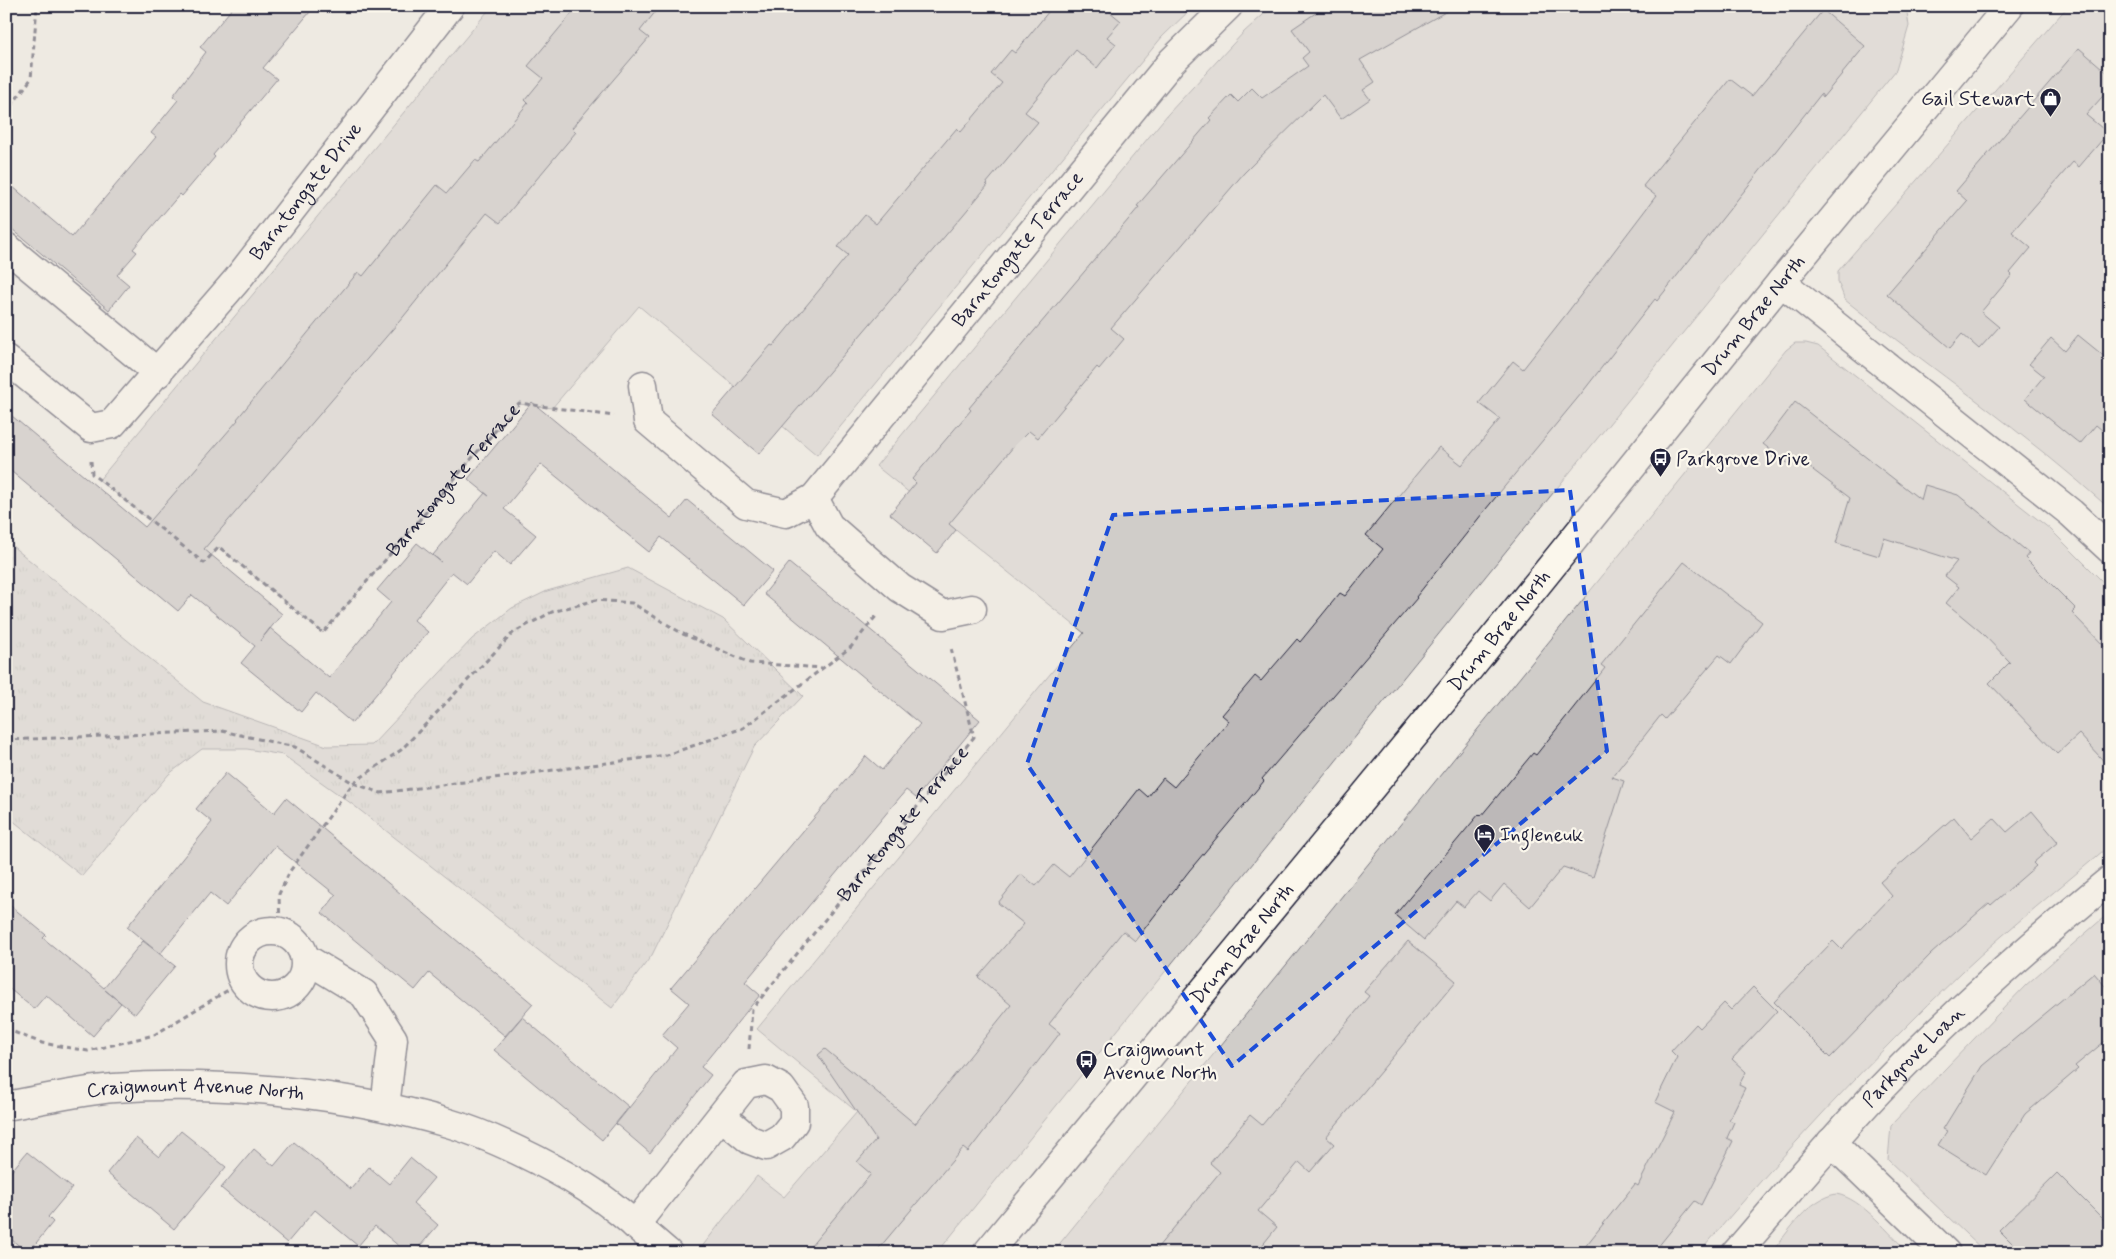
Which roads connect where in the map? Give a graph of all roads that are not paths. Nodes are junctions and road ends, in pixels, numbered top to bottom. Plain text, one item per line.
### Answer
1 (450, 6) edge
2 (1228, 6) edge
3 (2009, 6) edge
4 (6, 247) edge
5 (1781, 282) junction
6 (6, 359) edge
7 (158, 373) junction
8 (643, 385) dead end
9 (814, 498) junction
10 (2110, 549) edge
11 (972, 608) dead end
12 (2110, 880) edge
13 (305, 958) junction
14 (6, 1106) edge
15 (385, 1107) junction
16 (721, 1116) dead end
17 (1831, 1142) junction
18 (635, 1225) junction
19 (668, 1253) edge
20 (987, 1253) edge
21 (1736, 1253) edge
22 (1946, 1253) edge

1 - 7 street, Barntongate Drive
2 - 9 street, Barntongate Terrace
3 - 5 street, Drum Brae North
4 - 7 street
5 - 10 street
5 - 20 street, Drum Brae North
6 - 7 street, Barntongate Drive
8 - 9 street, Barntongate Terrace
9 - 11 street
12 - 17 street, Parkgrove Loan
13 - 13 street
13 - 15 street
14 - 15 street, Craigmount Avenue North
15 - 18 street, Craigmount Avenue North
16 - 18 street
17 - 21 street, Parkgrove Loan
17 - 22 street
18 - 19 street, Craigmount Avenue North

